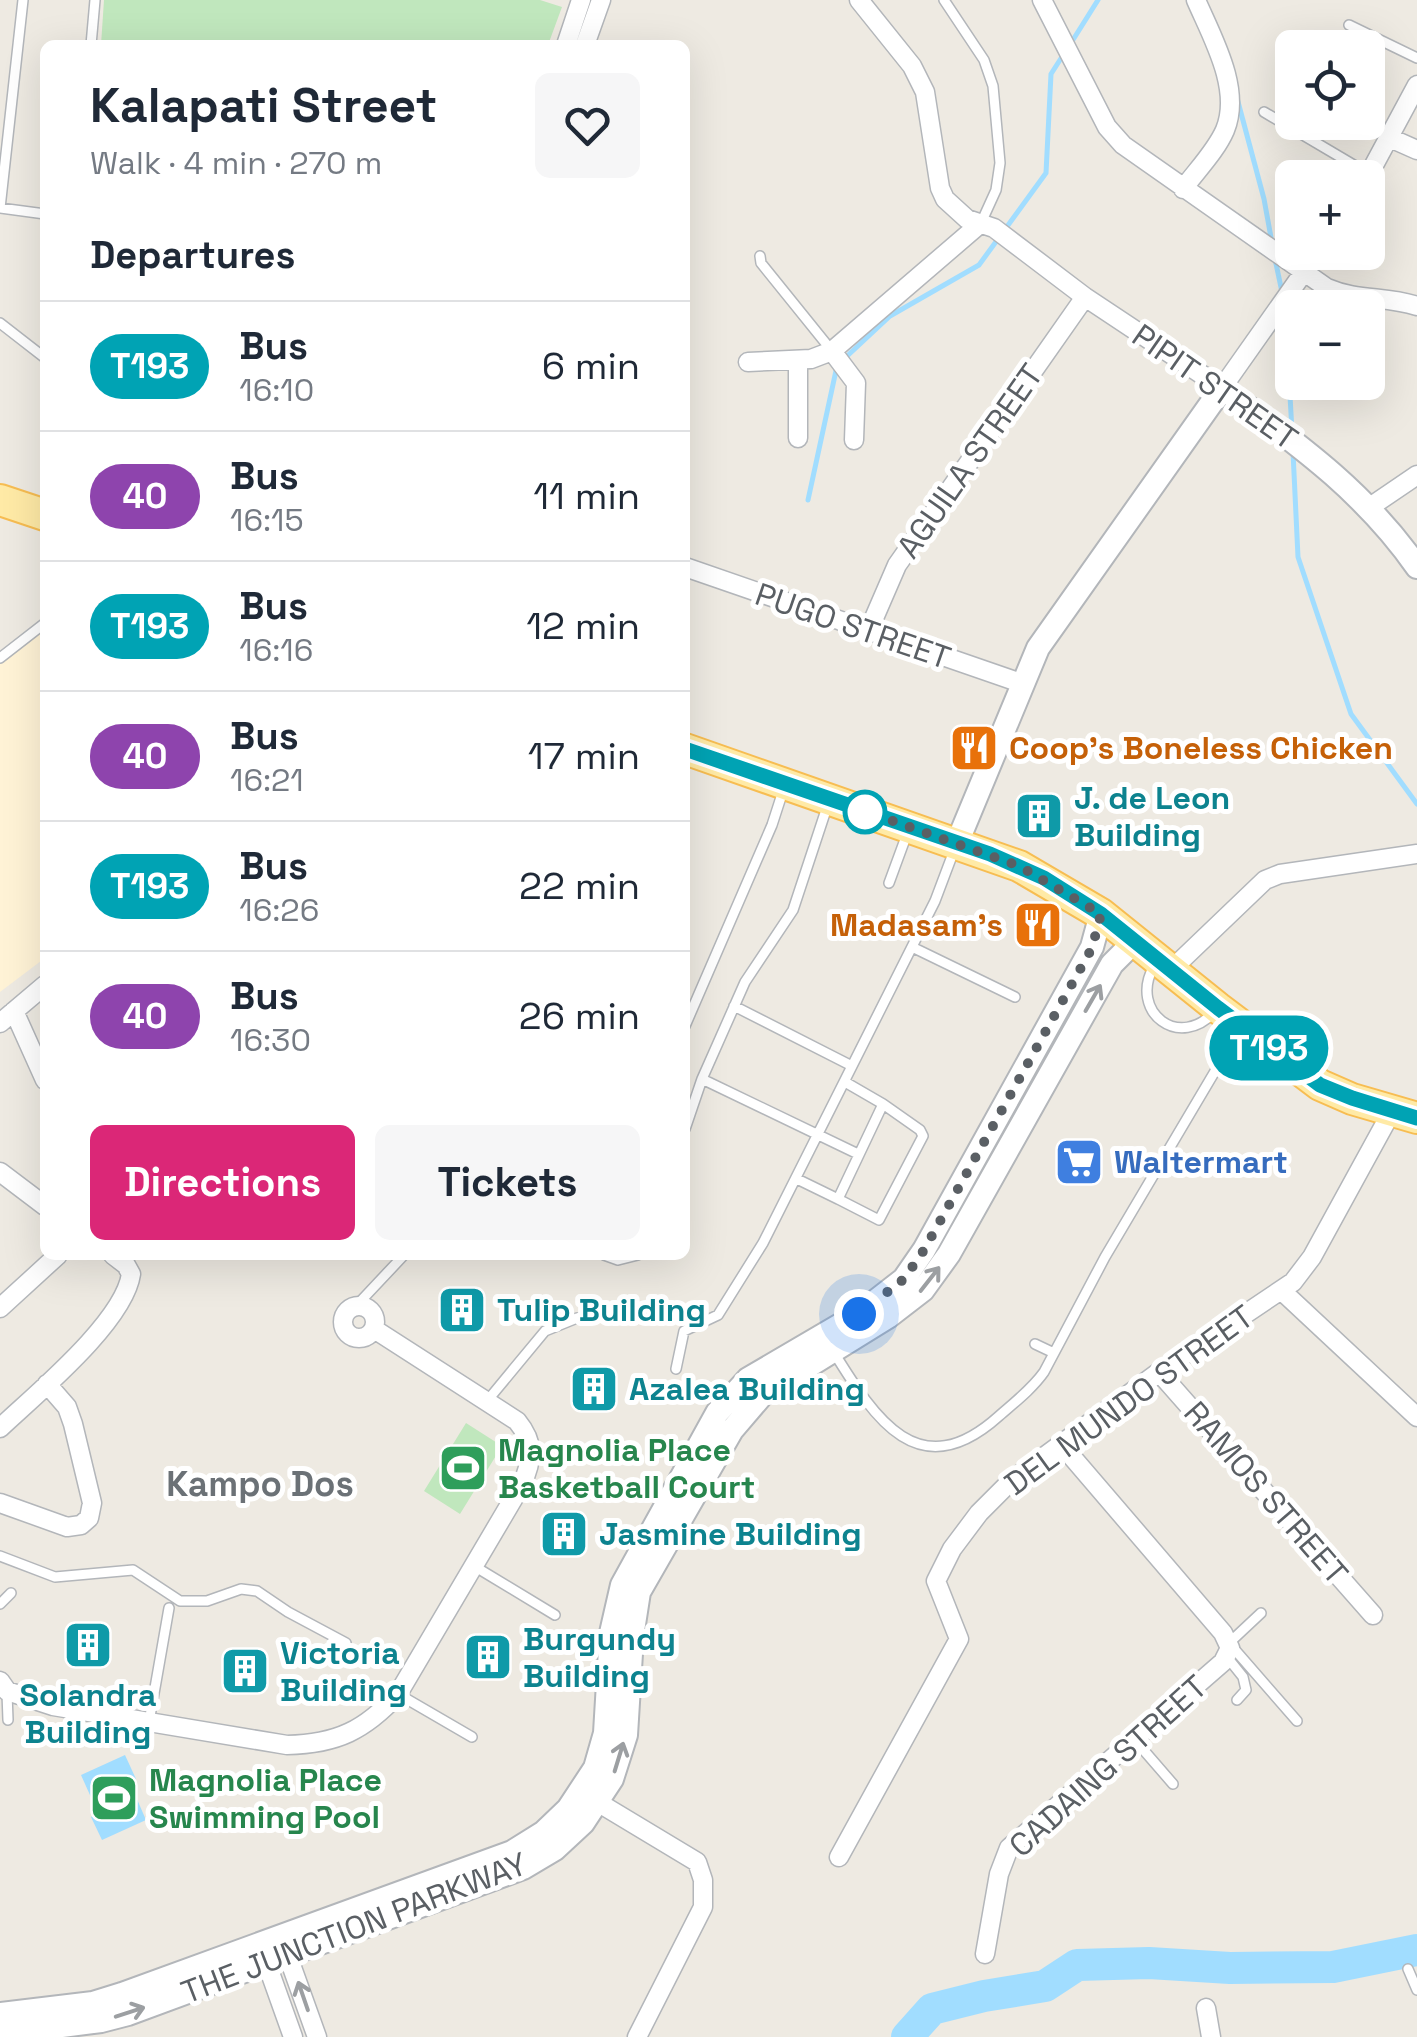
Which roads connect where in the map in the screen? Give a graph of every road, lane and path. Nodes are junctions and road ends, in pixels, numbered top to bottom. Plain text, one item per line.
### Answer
1 (23, 0) edge
2 (95, 0) edge
3 (601, 0) edge
4 (859, 0) edge
5 (944, 0) edge
6 (1042, 0) edge
7 (1196, 0) edge
8 (575, 2) edge
9 (1348, 25) dead end
10 (91, 40) edge
11 (567, 40) edge
12 (588, 40) edge
13 (1417, 58) edge
14 (1417, 85) edge
15 (1264, 112) dead end
16 (1390, 138) junction
17 (1417, 150) edge
18 (1342, 160) edge
19 (1377, 160) edge
20 (1183, 188) junction
21 (0, 208) edge
22 (40, 213) edge
23 (988, 225) junction
24 (760, 256) dead end
25 (1307, 270) edge
26 (1304, 274) junction
27 (1086, 297) junction
28 (1417, 306) edge
29 (0, 322) edge
30 (832, 351) junction
31 (40, 354) edge
32 (798, 361) junction
33 (748, 362) dead end
34 (1222, 388) junction
35 (798, 438) dead end
36 (854, 440) dead end
37 (1417, 475) edge
38 (0, 500) edge
39 (1370, 507) junction
40 (40, 509) edge
41 (1417, 568) edge
42 (690, 569) edge
43 (40, 628) edge
44 (868, 632) junction
45 (0, 658) edge
46 (1021, 684) junction
47 (690, 751) edge
48 (785, 784) junction
49 (829, 799) junction
50 (911, 828) junction
51 (957, 843) junction
52 (1417, 854) edge
53 (889, 883) dead end
54 (1101, 914) junction
55 (912, 947) junction
56 (1155, 957) junction
57 (40, 989) edge
58 (1015, 998) dead end
59 (734, 1006) junction
60 (1218, 1008) junction
61 (690, 1014) edge
62 (7, 1017) edge
63 (1242, 1027) junction
64 (852, 1066) junction
65 (40, 1072) edge
66 (702, 1078) junction
67 (846, 1082) junction
68 (883, 1104) junction
69 (690, 1114) edge
70 (1405, 1114) edge
71 (818, 1136) junction
72 (858, 1154) junction
73 (797, 1179) junction
74 (4, 1182) edge
75 (838, 1199) junction
76 (40, 1203) edge
77 (53, 1260) edge
78 (120, 1260) edge
79 (399, 1260) edge
80 (1282, 1291) junction
81 (358, 1305) junction
82 (0, 1308) edge
83 (577, 1318) dead end
84 (374, 1329) junction
85 (829, 1344) junction
86 (1036, 1344) dead end
87 (1054, 1353) junction
88 (676, 1369) dead end
89 (1159, 1372) junction
90 (47, 1384) junction
91 (485, 1403) junction
92 (1417, 1418) edge
93 (0, 1428) edge
94 (1061, 1444) junction
95 (0, 1504) edge
96 (0, 1556) edge
97 (474, 1566) junction
98 (11, 1593) dead end
99 (0, 1604) edge
100 (169, 1608) dead end
101 (1262, 1613) dead end
102 (1372, 1614) dead end
103 (555, 1615) dead end
104 (622, 1635) junction
105 (346, 1643) dead end
106 (1228, 1650) junction
107 (4, 1686) edge
108 (398, 1694) junction
109 (1237, 1700) dead end
110 (8, 1720) dead end
111 (1297, 1721) dead end
112 (148, 1722) junction
113 (472, 1738) dead end
114 (1134, 1739) junction
115 (1174, 1784) dead end
116 (599, 1803) junction
117 (839, 1857) dead end
118 (274, 1949) junction
119 (985, 1954) dead end
120 (1408, 1969) dead end
121 (1417, 1990) edge
122 (1206, 2008) dead end
123 (0, 2014) edge
124 (0, 2034) edge
125 (293, 2037) edge
126 (317, 2037) edge
127 (638, 2037) edge
128 (1211, 2037) edge

1 - 21 lane
2 - 10 lane
3 - 12 street
4 - 23 street, PIPIT STREET
5 - 23 lane
6 - 20 street
7 - 20 street
8 - 11 street
9 - 13 lane
14 - 16 street
15 - 18 lane
16 - 17 street
16 - 19 street
20 - 26 street
21 - 22 lane
23 - 27 street, PIPIT STREET
23 - 30 street
24 - 30 lane
25 - 26 street
26 - 28 street
26 - 34 street
27 - 34 street, PIPIT STREET
27 - 44 street, AGUILA STREET
29 - 31 lane
30 - 32 street
30 - 36 street
32 - 33 street
32 - 35 street
34 - 39 street, PIPIT STREET
34 - 46 street
37 - 39 street
38 - 40 main road
39 - 41 street, PIPIT STREET
42 - 44 street, PUGO STREET
43 - 45 lane
44 - 46 street, PUGO STREET
46 - 51 street
47 - 48 main road
48 - 49 main road
48 - 61 lane
49 - 50 main road
49 - 59 lane
50 - 51 main road
50 - 53 lane
51 - 54 main road
51 - 55 lane
52 - 56 street
54 - 56 main road
54 - 85 street, THE JUNCTION PARKWAY
55 - 58 lane
55 - 64 lane
56 - 60 main road
56 - 60 lane
85 -> 56 street, THE JUNCTION PARKWAY
57 - 62 street
59 - 64 lane
59 - 66 lane
60 - 63 main road
62 - 65 street
63 - 70 main road
63 - 87 lane
64 - 67 lane
66 - 69 lane
66 - 71 lane
67 - 68 lane
67 - 71 lane
68 - 72 lane
68 - 75 lane
70 - 80 street, DEL MUNDO STREET
71 - 72 lane
71 - 73 lane
72 - 75 lane
73 - 75 lane
73 - 88 lane
74 - 76 street
77 - 82 street
78 - 90 street
79 - 81 lane
80 - 89 street, DEL MUNDO STREET
80 - 92 street
81 - 84 street
81 - 84 street
83 - 91 lane
84 - 91 street
85 - 87 lane
85 - 104 street, THE JUNCTION PARKWAY
86 - 87 lane
89 - 94 street, DEL MUNDO STREET
89 - 102 street, RAMOS STREET
90 - 93 street
90 - 95 street
91 - 97 street
94 - 106 street
94 - 117 street, DEL MUNDO STREET
96 - 105 lane
97 - 103 lane
97 - 108 street
98 - 99 lane
100 - 112 lane
101 - 106 lane
116 -> 104 street, THE JUNCTION PARKWAY
104 - 118 street, THE JUNCTION PARKWAY
106 - 109 lane
106 - 111 lane
106 - 114 street, CADAING STREET
107 - 110 lane
107 - 112 street
108 - 112 street
108 - 113 lane
114 - 115 lane
114 - 119 street, CADAING STREET
116 - 118 street, THE JUNCTION PARKWAY
116 - 127 street
118 - 123 street, THE JUNCTION PARKWAY
124 -> 118 street, THE JUNCTION PARKWAY
118 - 125 street
126 -> 118 street
120 - 121 lane
122 - 128 street

